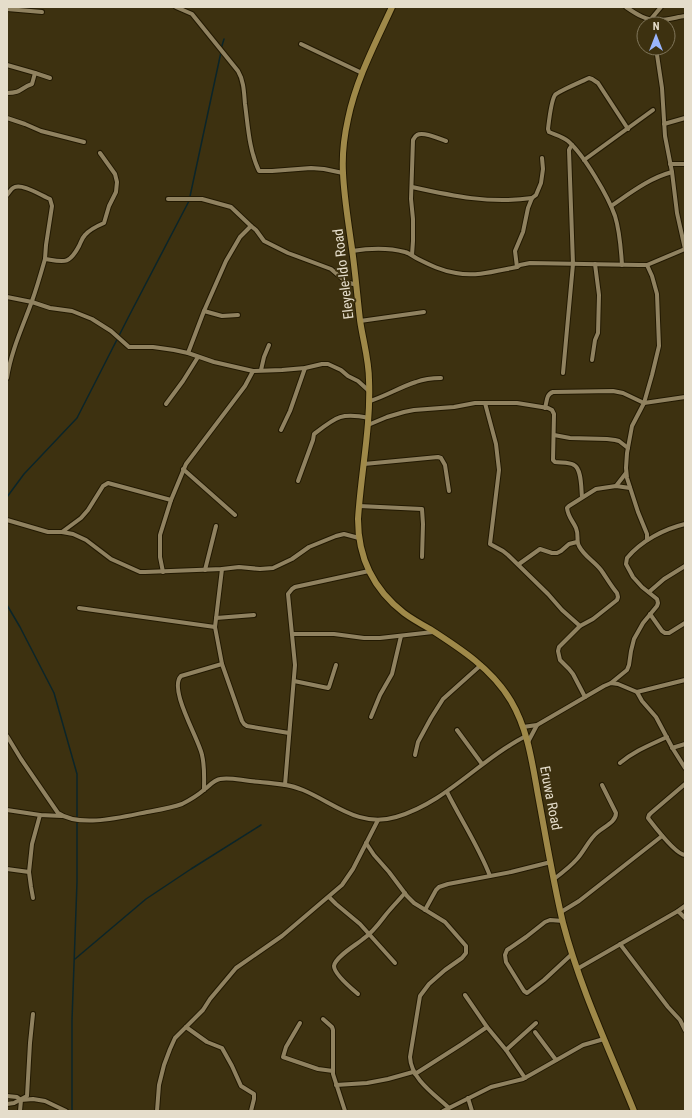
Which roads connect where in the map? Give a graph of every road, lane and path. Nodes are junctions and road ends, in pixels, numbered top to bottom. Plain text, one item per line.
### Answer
1 (176, 7) edge
2 (392, 7) edge
3 (626, 7) edge
4 (661, 7) edge
5 (7, 9) edge
6 (42, 12) dead end
7 (642, 16) edge
8 (654, 16) edge
9 (301, 44) dead end
10 (657, 56) edge
11 (7, 65) edge
12 (35, 73) junction
13 (362, 73) junction
14 (50, 78) dead end
15 (7, 93) edge
16 (653, 110) dead end
17 (7, 118) edge
18 (685, 118) edge
19 (664, 124) junction
20 (628, 129) junction
21 (446, 141) dead end
22 (84, 142) dead end
23 (572, 145) junction
24 (100, 153) dead end
25 (542, 158) dead end
26 (584, 160) junction
27 (670, 164) junction
28 (685, 164) edge
29 (672, 172) junction
30 (343, 173) junction
31 (412, 187) junction
32 (7, 195) edge
33 (532, 198) junction
34 (168, 199) dead end
35 (611, 206) junction
36 (251, 226) junction
37 (685, 249) edge
38 (352, 251) junction
39 (412, 255) junction
40 (45, 259) junction
41 (572, 264) junction
42 (595, 264) junction
43 (622, 265) junction
44 (647, 265) junction
45 (517, 266) junction
46 (357, 285) junction
47 (7, 297) edge
48 (32, 302) junction
49 (204, 311) junction
50 (424, 312) dead end
51 (238, 316) dead end
52 (360, 321) junction
53 (269, 345) dead end
54 (188, 353) junction
55 (198, 356) junction
56 (592, 360) dead end
57 (305, 368) junction
58 (261, 370) junction
59 (253, 371) junction
60 (563, 373) dead end
61 (7, 378) edge
62 (441, 378) dead end
63 (370, 391) junction
64 (685, 397) edge
65 (370, 401) junction
66 (485, 403) junction
67 (644, 403) junction
68 (166, 404) dead end
69 (545, 408) junction
70 (369, 422) junction
71 (281, 430) dead end
72 (554, 435) junction
73 (628, 448) junction
74 (364, 464) junction
75 (183, 469) junction
76 (626, 473) junction
77 (298, 481) dead end
78 (616, 486) junction
79 (630, 488) junction
80 (449, 491) dead end
81 (582, 497) junction
82 (171, 500) junction
83 (359, 506) junction
84 (235, 515) dead end
85 (7, 520) edge
86 (685, 524) edge
87 (216, 526) dead end
88 (62, 532) junction
89 (359, 538) junction
90 (647, 540) junction
91 (577, 542) junction
92 (360, 546) joint
93 (422, 557) dead end
94 (518, 564) junction
95 (685, 566) edge
96 (222, 569) junction
97 (205, 570) junction
98 (369, 571) junction
99 (162, 572) junction
100 (649, 592) junction
101 (79, 608) dead end
102 (650, 614) junction
103 (254, 615) dead end
104 (216, 618) junction
105 (685, 623) edge
106 (580, 626) junction
107 (215, 627) junction
108 (434, 632) junction
109 (292, 634) junction
110 (401, 636) junction
111 (222, 664) junction
112 (336, 665) dead end
113 (481, 665) junction
114 (685, 680) edge
115 (294, 681) junction
116 (611, 683) junction
117 (637, 692) junction
118 (585, 697) junction
119 (371, 717) dead end
120 (537, 725) junction
121 (523, 727) junction
122 (457, 730) dead end
123 (289, 733) junction
124 (7, 736) edge
125 (667, 737) junction
126 (527, 739) junction
127 (685, 744) edge
128 (672, 748) junction
129 (415, 755) dead end
130 (620, 763) dead end
131 (482, 764) junction
132 (685, 768) edge
133 (685, 784) edge
134 (285, 785) junction
135 (602, 785) dead end
136 (204, 790) junction
137 (447, 792) junction
138 (7, 810) edge
139 (40, 815) junction
140 (62, 816) junction
141 (378, 820) junction
142 (662, 836) junction
143 (366, 843) junction
144 (685, 855) edge
145 (551, 862) junction
146 (7, 869) edge
147 (29, 872) junction
148 (490, 876) junction
149 (554, 880) junction
150 (405, 894) junction
151 (329, 897) junction
152 (33, 898) dead end
153 (685, 906) edge
154 (425, 910) junction
155 (678, 911) junction
156 (561, 912) junction
157 (685, 918) edge
158 (563, 921) junction
159 (369, 935) junction
160 (620, 944) junction
161 (572, 954) junction
162 (395, 963) dead end
163 (577, 969) junction
164 (358, 994) dead end
165 (465, 995) dead end
166 (33, 1014) dead end
167 (323, 1020) dead end
168 (536, 1023) dead end
169 (300, 1024) dead end
170 (487, 1027) junction
171 (186, 1028) junction
172 (685, 1030) edge
173 (535, 1032) dead end
174 (604, 1039) junction
175 (506, 1050) junction
176 (556, 1060) junction
177 (333, 1071) junction
178 (414, 1073) junction
179 (525, 1078) junction
180 (336, 1085) junction
181 (7, 1096) edge
182 (468, 1098) junction
183 (22, 1100) junction
184 (7, 1104) edge
185 (448, 1108) junction
186 (20, 1111) edge
187 (66, 1111) edge
188 (157, 1111) edge
189 (252, 1111) edge
190 (345, 1111) edge
191 (443, 1111) edge
192 (472, 1111) edge
193 (634, 1111) edge

1 - 30 street
2 - 13 main road, Eleyele-Ido Road
3 - 7 street
4 - 8 street
5 - 6 street
9 - 13 street
10 - 19 street
11 - 12 street
12 - 14 street
12 - 15 street
13 - 30 main road, Eleyele-Ido Road
16 - 20 street
17 - 22 street
18 - 19 street
19 - 27 street
20 - 23 street
20 - 26 street
21 - 31 street
23 - 26 street
23 - 41 street
24 - 40 street
25 - 33 street
26 - 35 street
27 - 28 street
27 - 29 street
29 - 35 street
29 - 37 street
30 - 38 main road, Eleyele-Ido Road
31 - 33 street
31 - 39 street
32 - 40 street
33 - 45 street
34 - 36 street
35 - 43 street
36 - 46 street
36 - 49 street
37 - 44 street
38 - 39 street
38 - 46 main road, Eleyele-Ido Road
39 - 45 street
40 - 48 street
41 - 42 street
41 - 45 street
41 - 60 street
42 - 43 street
42 - 56 street
43 - 44 street
44 - 67 street
46 - 52 main road, Eleyele-Ido Road
47 - 48 street
48 - 54 street
48 - 61 street
49 - 51 street
49 - 54 street
50 - 52 street
52 - 63 main road, Eleyele-Ido Road
53 - 58 street
54 - 55 street
55 - 59 street
55 - 68 street
57 - 58 street
57 - 63 street
57 - 71 street
58 - 59 street
59 - 75 street
62 - 65 street
63 - 65 main road, Eleyele-Ido Road
64 - 67 street
65 - 70 main road, Eleyele-Ido Road
66 - 69 street
66 - 70 street
66 - 94 street
67 - 69 street
67 - 73 street
69 - 72 street
70 - 74 main road, Eleyele-Ido Road
70 - 77 street
72 - 73 street
72 - 81 street
73 - 76 street
74 - 80 street
74 - 83 main road, Eleyele-Ido Road
75 - 82 street
75 - 84 street
76 - 78 street
76 - 79 street
78 - 79 street
78 - 81 street
79 - 90 street
81 - 91 street
82 - 88 street
82 - 99 street
83 - 89 main road, Eleyele-Ido Road
83 - 93 street
85 - 88 street
86 - 90 street
87 - 97 street
88 - 99 street
89 - 92 main road, Eleyele-Ido Road
89 - 96 street
90 - 100 street
91 - 94 street
91 - 106 street
92 - 98 main road, Eruwa Road
94 - 106 street
95 - 100 street
96 - 97 street
96 - 104 street
97 - 99 street
98 - 108 main road, Eruwa Road
98 - 109 street
100 - 102 street
101 - 107 street
102 - 105 street
102 - 116 street
103 - 104 street
104 - 107 street
106 - 118 street
107 - 111 street
108 - 110 street
108 - 113 main road, Eruwa Road
109 - 110 street
109 - 115 street
110 - 119 street
111 - 123 street
111 - 136 street
112 - 115 street
113 - 121 main road, Eruwa Road
113 - 129 street
114 - 117 street
115 - 123 street
116 - 117 street
116 - 118 street
117 - 125 street
118 - 120 street
120 - 121 street
120 - 126 street
121 - 126 main road, Eruwa Road
122 - 131 street
123 - 134 street
124 - 140 street
125 - 128 street
125 - 130 street
126 - 131 street
126 - 145 main road, Eruwa Road
127 - 128 street
128 - 132 street
131 - 137 street
133 - 142 street
134 - 136 street
134 - 141 street
135 - 149 street
136 - 140 street
137 - 141 street
137 - 148 street
138 - 139 street
139 - 140 street
139 - 147 street
141 - 143 street
142 - 144 street
142 - 156 street
143 - 150 street
143 - 151 street
145 - 148 street
145 - 149 main road, Eruwa Road
146 - 147 street
147 - 152 street
148 - 154 street
149 - 156 main road, Eruwa Road
150 - 154 street
150 - 159 street
151 - 159 street
151 - 171 street
153 - 155 street
154 - 178 street
155 - 157 street
155 - 160 street
156 - 158 main road, Eruwa Road
158 - 161 main road, Eruwa Road
158 - 161 street
159 - 162 street
159 - 164 street
160 - 163 street
160 - 172 street
161 - 163 main road, Eruwa Road
163 - 174 main road, Eruwa Road
165 - 170 street
166 - 183 street
167 - 177 street
168 - 175 street
169 - 177 street
170 - 175 street
170 - 178 street
171 - 188 street
171 - 189 street
173 - 176 street
174 - 176 street
174 - 193 main road, Eruwa Road
175 - 179 street
176 - 179 street
177 - 180 street
178 - 180 street
178 - 185 street
179 - 182 street
180 - 190 street
181 - 183 street
182 - 185 street
182 - 192 street
183 - 184 street
183 - 186 street
183 - 187 street
185 - 191 street

